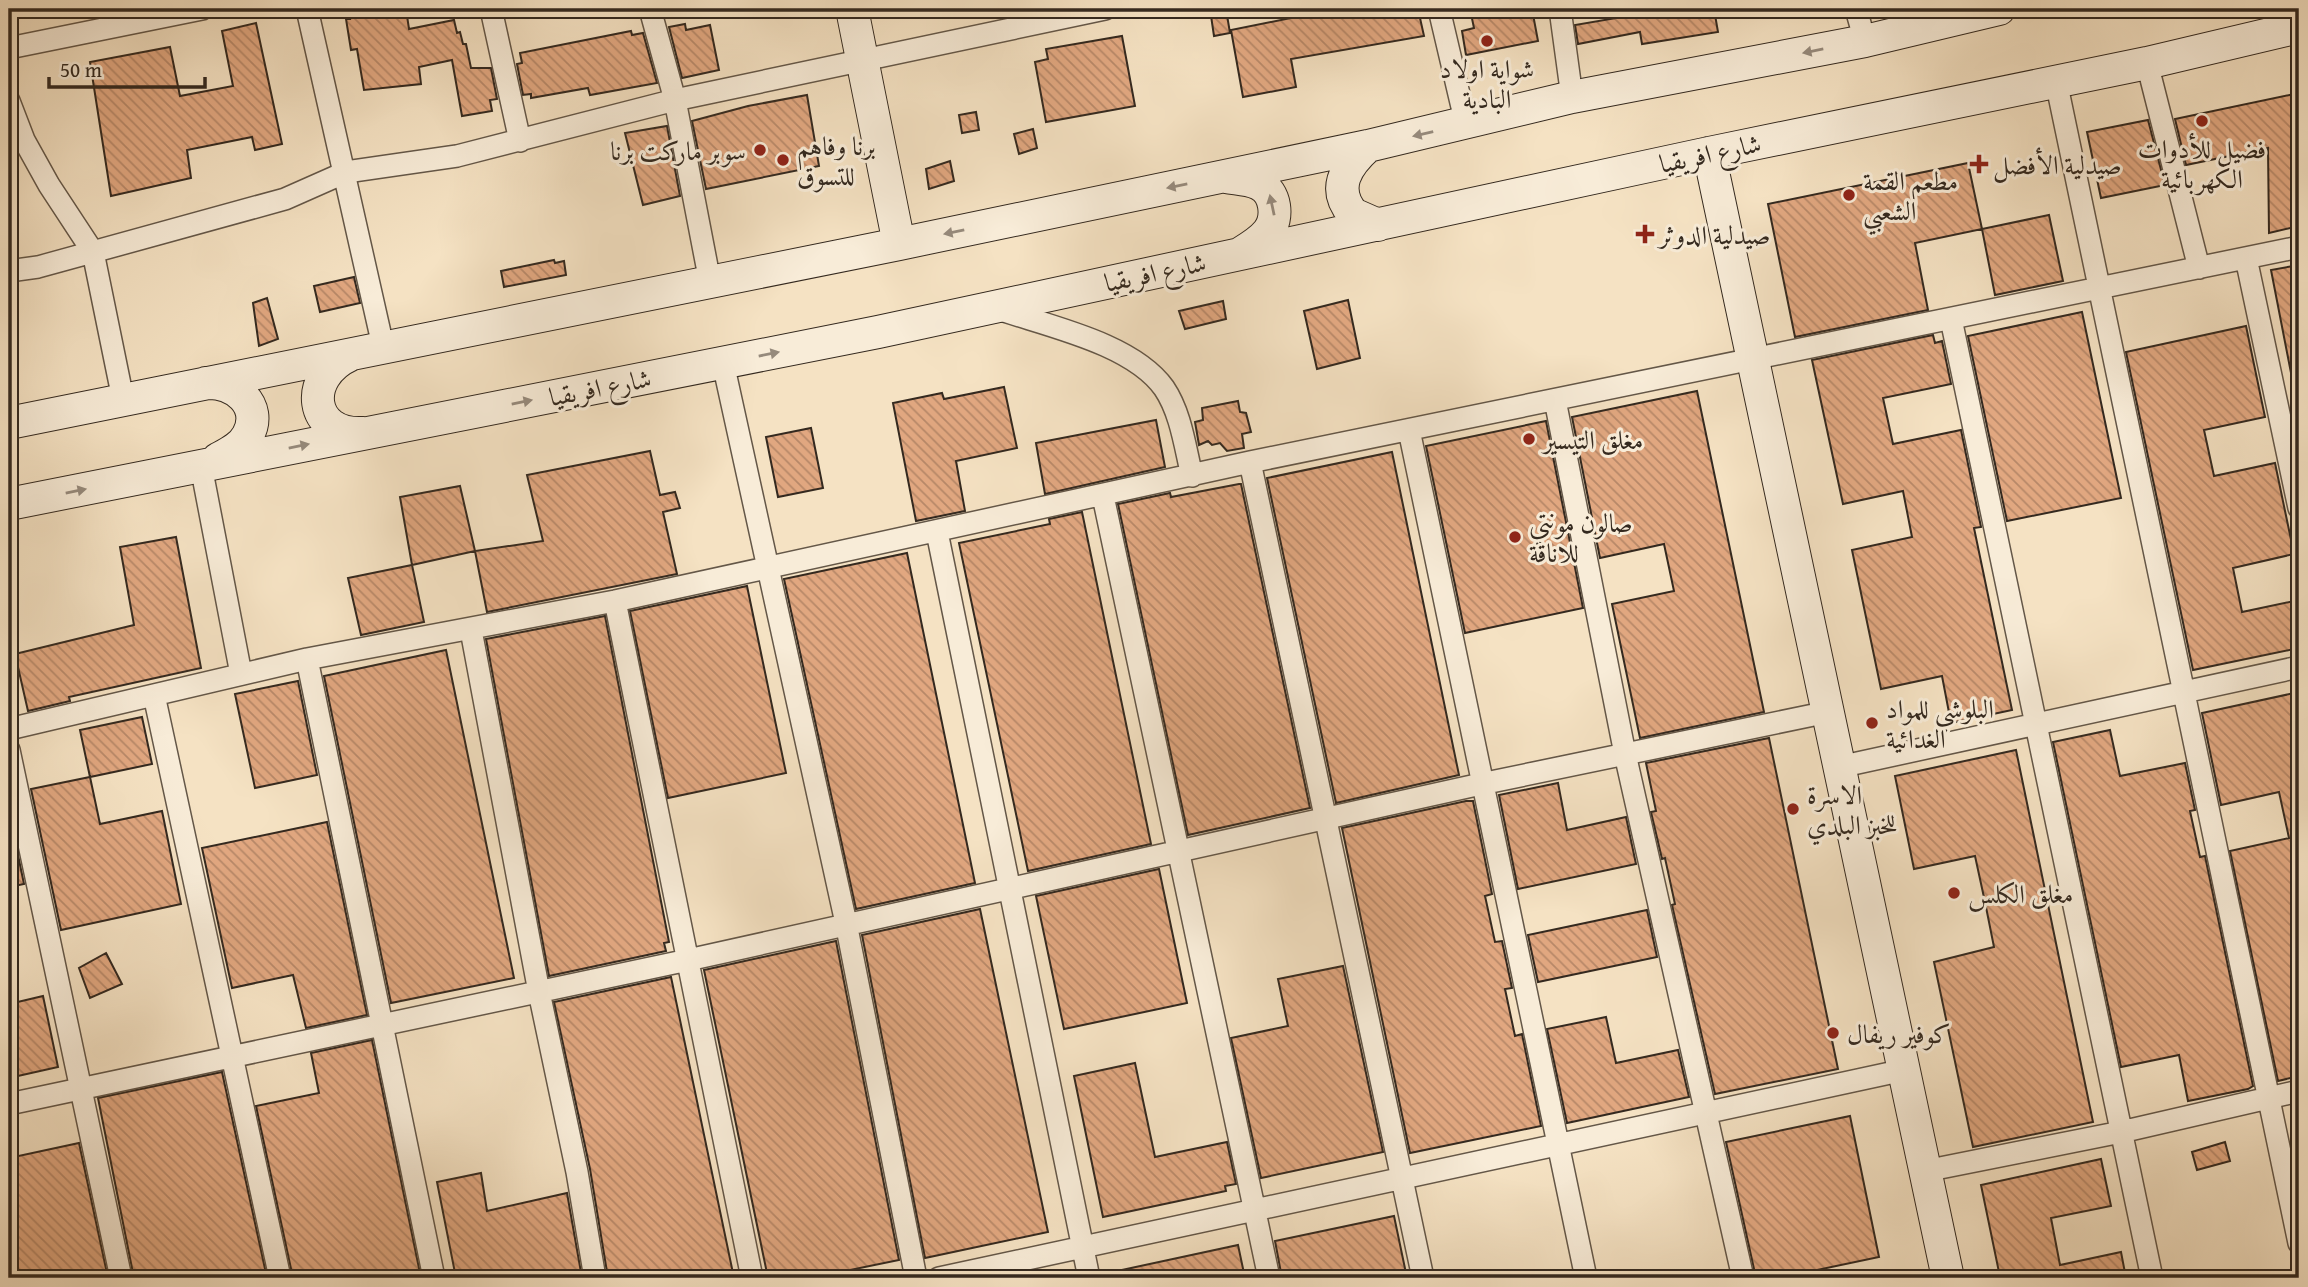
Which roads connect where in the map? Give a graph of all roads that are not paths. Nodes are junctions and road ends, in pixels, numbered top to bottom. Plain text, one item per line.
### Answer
1 (202, 9) edge
2 (307, 9) edge
3 (491, 9) edge
4 (650, 9) edge
5 (852, 9) edge
6 (1105, 9) edge
7 (1439, 9) edge
8 (1560, 9) edge
9 (1856, 9) edge
10 (1999, 9) edge
11 (172, 12) edge
12 (2299, 27) edge
13 (1865, 41) junction
14 (9, 48) edge
15 (863, 62) junction
16 (2147, 63) junction
17 (2056, 81) junction
18 (1572, 97) junction
19 (675, 100) junction
20 (9, 101) edge
21 (1466, 124) junction
22 (520, 141) junction
23 (1368, 146) junction
24 (1709, 153) junction
25 (346, 172) junction
26 (1222, 177) junction
27 (1378, 225) junction
28 (899, 244) junction
29 (2299, 247) edge
30 (93, 252) junction
31 (1240, 254) junction
32 (2246, 258) junction
33 (2199, 268) junction
34 (9, 271) edge
35 (710, 282) junction
36 (2099, 288) junction
37 (993, 307) junction
38 (1951, 319) junction
39 (371, 349) junction
40 (1753, 360) junction
41 (723, 363) junction
42 (198, 384) junction
43 (123, 399) junction
44 (1555, 400) junction
45 (9, 423) edge
46 (1409, 430) junction
47 (365, 433) junction
48 (1250, 462) junction
49 (206, 465) junction
50 (1192, 476) junction
51 (1103, 496) junction
52 (9, 504) edge
53 (2299, 508) edge
54 (937, 532) junction
55 (769, 565) junction
56 (615, 601) junction
57 (471, 630) junction
58 (307, 659) junction
59 (2299, 667) edge
60 (241, 674) junction
61 (2184, 691) junction
62 (155, 695) junction
63 (1828, 712) junction
64 (2036, 724) junction
65 (9, 729) edge
66 (9, 750) edge
67 (1625, 754) junction
68 (1839, 767) junction
69 (1481, 784) junction
70 (1326, 820) junction
71 (1177, 853) junction
72 (1011, 887) junction
73 (846, 923) junction
74 (688, 960) junction
75 (539, 992) junction
76 (383, 1025) junction
77 (232, 1056) junction
78 (1904, 1070) junction
79 (81, 1088) junction
80 (2299, 1091) edge
81 (2269, 1098) junction
82 (9, 1104) edge
83 (1704, 1113) junction
84 (2122, 1132) junction
85 (1558, 1145) junction
86 (1925, 1171) junction
87 (1402, 1178) junction
88 (1254, 1210) junction
89 (2299, 1243) edge
90 (1083, 1247) junction
91 (121, 1278) edge
92 (280, 1278) edge
93 (434, 1278) edge
94 (595, 1278) edge
95 (752, 1278) edge
96 (916, 1278) edge
97 (939, 1278) edge
98 (1089, 1278) edge
99 (1269, 1278) edge
100 (1423, 1278) edge
101 (1586, 1278) edge
102 (1743, 1278) edge
103 (1948, 1278) edge
104 (2152, 1278) edge

1 - 11 street
2 - 25 street
3 - 22 street
4 - 19 street
5 - 15 street
6 - 15 street
7 - 21 street
8 - 18 street
9 - 13 street
10 - 13 street
11 - 14 street
12 - 16 street, شارع افريقيا
13 -> 18 street
15 - 19 street
15 - 28 street
16 - 17 street, شارع افريقيا
16 - 33 street
17 - 24 street, شارع افريقيا
17 - 36 street
18 - 21 street
19 - 22 street
19 - 35 street
20 - 30 street
21 -> 23 street
22 - 25 street
23 - 26 street
23 - 27 street
24 - 27 street, شارع افريقيا
24 - 40 street
25 - 30 street
25 - 39 street
26 -> 28 street
31 -> 26 street
27 - 31 street, شارع افريقيا
28 - 35 street
29 - 32 street
30 - 34 street
30 - 43 street
31 - 37 street, شارع افريقيا
32 - 33 street
32 - 53 street
33 - 36 street
35 - 39 street
36 - 38 street
36 - 61 street
41 -> 37 street, شارع افريقيا
37 - 50 street
38 - 40 street
38 - 64 street
39 - 42 street
39 - 47 street
40 - 44 street
40 - 63 street
47 -> 41 street, شارع افريقيا
41 - 55 street
42 - 43 street
42 - 49 street
43 - 45 street
44 - 46 street
44 - 67 street
46 - 48 street
46 - 69 street
49 -> 47 street, شارع افريقيا
48 - 50 street
48 - 70 street
52 -> 49 street, شارع افريقيا
49 - 60 street
50 - 51 street
51 - 54 street
51 - 71 street
54 - 55 street
54 - 72 street
55 - 56 street
55 - 73 street
56 - 57 street
56 - 74 street
57 - 58 street
57 - 75 street
58 - 60 street
58 - 76 street
59 - 61 street
60 - 62 street
61 - 64 street
61 - 81 street
62 - 65 street
62 - 77 street
63 - 67 street
63 - 68 street
64 - 68 street
64 - 84 street
66 - 79 street
67 - 69 street
67 - 83 street
68 - 78 street
69 - 70 street
69 - 85 street
70 - 71 street
70 - 87 street
71 - 72 street
71 - 88 street
72 - 73 street
72 - 90 street
73 - 74 street
73 - 96 street
74 - 75 street
74 - 95 street
75 - 76 street
75 - 94 street
76 - 77 street
76 - 93 street
77 - 79 street
77 - 92 street
78 - 83 street
78 - 86 street
79 - 82 street
79 - 91 street
80 - 81 street
81 - 84 street
81 - 89 street
83 - 85 street
83 - 102 street
84 - 86 street
84 - 104 street
85 - 87 street
85 - 101 street
86 - 103 street
87 - 88 street
87 - 100 street
88 - 90 street
88 - 99 street
90 - 97 street
90 - 98 street

